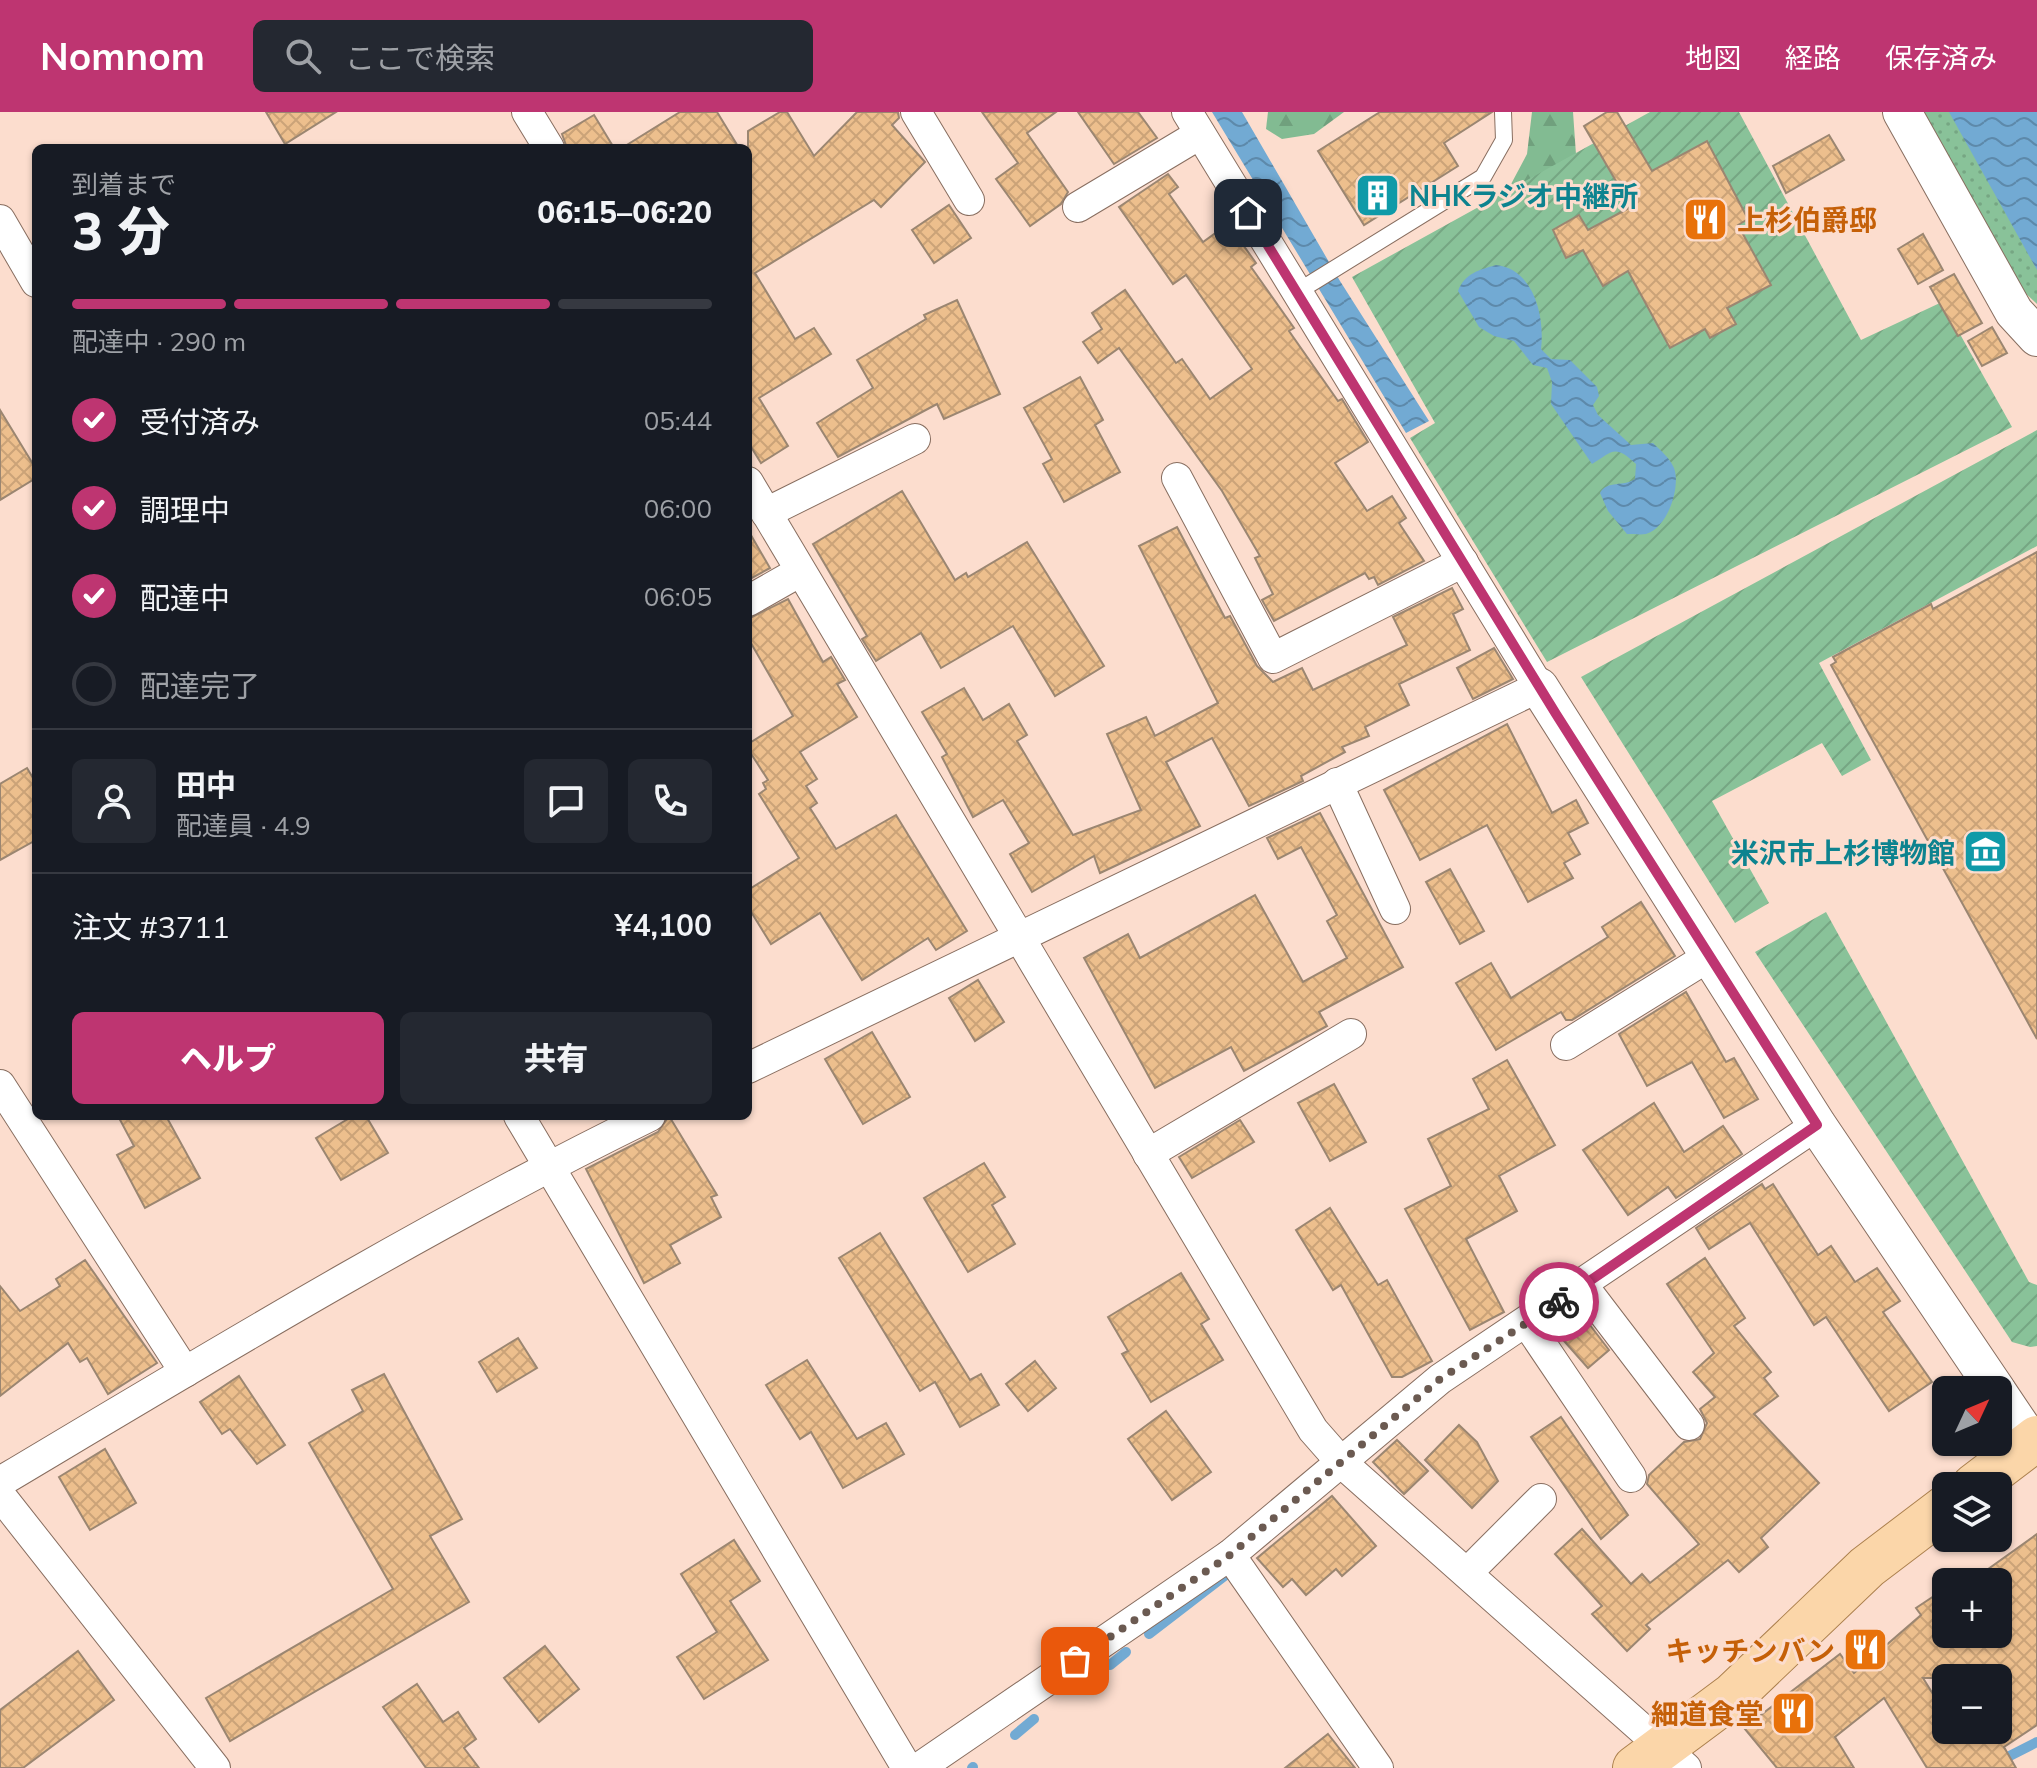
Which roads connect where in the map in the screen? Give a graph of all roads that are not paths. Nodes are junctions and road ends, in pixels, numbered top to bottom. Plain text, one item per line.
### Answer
1 (527, 112) edge
2 (916, 112) edge
3 (1503, 112) edge
4 (1902, 112) edge
5 (1193, 123) edge
6 (547, 144) edge
7 (969, 200) dead end
8 (1078, 207) dead end
9 (0, 220) edge
10 (32, 275) edge
11 (1305, 287) junction
12 (2037, 337) edge
13 (915, 439) dead end
14 (1177, 478) dead end
15 (752, 489) edge
16 (766, 513) junction
17 (1463, 562) junction
18 (799, 572) junction
19 (752, 599) edge
20 (1539, 687) junction
21 (1337, 783) junction
22 (1395, 909) dead end
23 (1018, 936) junction
24 (1708, 957) junction
25 (1351, 1034) dead end
26 (1566, 1045) dead end
27 (752, 1066) edge
28 (0, 1085) edge
29 (521, 1120) edge
30 (642, 1120) edge
31 (1817, 1125) junction
32 (1148, 1154) junction
33 (548, 1166) junction
34 (1583, 1286) junction
35 (1527, 1323) junction
36 (185, 1372) junction
37 (1986, 1376) edge
38 (2012, 1413) edge
39 (1689, 1425) dead end
40 (2035, 1444) edge
41 (1342, 1463) junction
42 (1994, 1472) edge
43 (1631, 1477) dead end
44 (0, 1482) edge
45 (0, 1495) edge
46 (1541, 1499) dead end
47 (1932, 1518) edge
48 (1230, 1555) junction
49 (1467, 1573) junction
50 (1662, 1761) edge
51 (215, 1768) edge
52 (907, 1768) edge
53 (919, 1768) edge
54 (1378, 1768) edge

1 - 6 street
2 - 7 street
3 - 11 lane
4 - 12 street
5 - 8 street
5 - 11 street
9 - 10 street
11 - 17 street
13 - 16 street
14 - 17 street
15 - 16 street
16 - 18 street
17 - 20 street
18 - 19 street
18 - 23 street
20 - 21 street
20 - 24 street
21 - 22 street
21 - 23 street
23 - 27 street
23 - 32 street
24 - 26 street
24 - 31 street
25 - 32 street
28 - 36 street
29 - 33 street
30 - 33 street
31 - 34 street
31 - 37 street
32 - 41 street
33 - 36 street
33 - 52 street
34 - 35 street
34 - 39 street
35 - 41 street
35 - 43 street
36 - 44 street
38 - 40 street
40 - 42 main road
41 - 48 street
41 - 49 street
45 - 51 street
46 - 49 street
47 - 50 main road
48 - 53 street
48 - 54 street
49 - 50 street

